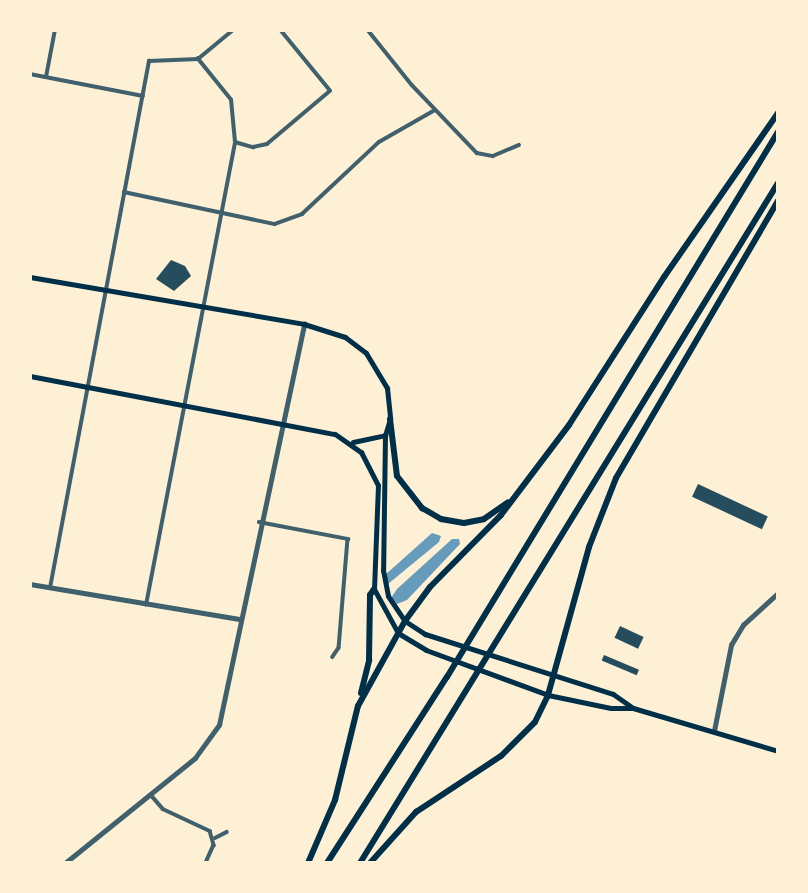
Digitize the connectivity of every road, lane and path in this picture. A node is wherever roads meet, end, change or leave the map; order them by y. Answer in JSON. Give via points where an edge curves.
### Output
{"nodes":[{"id":1,"x":55,"y":30,"type":"edge"},
{"id":2,"x":233,"y":30,"type":"edge"},
{"id":3,"x":280,"y":30,"type":"edge"},
{"id":4,"x":368,"y":30,"type":"edge"},
{"id":5,"x":198,"y":59,"type":"junction"},
{"id":6,"x":30,"y":74,"type":"edge"},
{"id":7,"x":46,"y":77,"type":"junction"},
{"id":8,"x":143,"y":96,"type":"junction"},
{"id":9,"x":435,"y":110,"type":"junction"},
{"id":10,"x":778,"y":113,"type":"edge"},
{"id":11,"x":778,"y":132,"type":"edge"},
{"id":12,"x":236,"y":142,"type":"junction"},
{"id":13,"x":519,"y":145,"type":"dead end"},
{"id":14,"x":778,"y":183,"type":"edge"},
{"id":15,"x":124,"y":192,"type":"junction"},
{"id":16,"x":778,"y":201,"type":"edge"},
{"id":17,"x":220,"y":211,"type":"junction"},
{"id":18,"x":30,"y":276,"type":"edge"},
{"id":19,"x":105,"y":290,"type":"junction"},
{"id":20,"x":203,"y":307,"type":"junction"},
{"id":21,"x":304,"y":324,"type":"junction"},
{"id":22,"x":30,"y":376,"type":"edge"},
{"id":23,"x":86,"y":387,"type":"junction"},
{"id":24,"x":186,"y":406,"type":"junction"},
{"id":25,"x":390,"y":419,"type":"junction"},
{"id":26,"x":285,"y":423,"type":"junction"},
{"id":27,"x":385,"y":435,"type":"junction"},
{"id":28,"x":350,"y":442,"type":"junction"},
{"id":29,"x":515,"y":497,"type":"junction"},
{"id":30,"x":259,"y":522,"type":"junction"},
{"id":31,"x":30,"y":584,"type":"edge"},
{"id":32,"x":50,"y":588,"type":"junction"},
{"id":33,"x":374,"y":589,"type":"junction"},
{"id":34,"x":778,"y":593,"type":"edge"},
{"id":35,"x":146,"y":605,"type":"junction"},
{"id":36,"x":239,"y":619,"type":"junction"},
{"id":37,"x":405,"y":621,"type":"junction"},
{"id":38,"x":398,"y":634,"type":"junction"},
{"id":39,"x":333,"y":657,"type":"dead end"},
{"id":40,"x":552,"y":677,"type":"junction"},
{"id":41,"x":548,"y":695,"type":"junction"},
{"id":42,"x":358,"y":706,"type":"junction"},
{"id":43,"x":633,"y":708,"type":"junction"},
{"id":44,"x":714,"y":732,"type":"junction"},
{"id":45,"x":778,"y":751,"type":"edge"},
{"id":46,"x":151,"y":795,"type":"junction"},
{"id":47,"x":227,"y":832,"type":"dead end"},
{"id":48,"x":215,"y":838,"type":"junction"},
{"id":49,"x":65,"y":863,"type":"edge"},
{"id":50,"x":206,"y":863,"type":"edge"},
{"id":51,"x":308,"y":863,"type":"edge"},
{"id":52,"x":327,"y":863,"type":"edge"},
{"id":53,"x":360,"y":863,"type":"edge"},
{"id":54,"x":370,"y":863,"type":"edge"}],
"edges":[{"from":1,"to":7,"type":"street"},
{"from":2,"to":5,"type":"street"},
{"from":3,"to":12,"type":"street","via":[[330,91],[267,144],[253,147]]},
{"from":4,"to":9,"type":"street"},
{"from":5,"to":8,"type":"street","via":[[149,61]]},
{"from":5,"to":12,"type":"street","via":[[231,100]]},
{"from":6,"to":7,"type":"street"},
{"from":7,"to":8,"type":"street"},
{"from":8,"to":15,"type":"street"},
{"from":9,"to":13,"type":"street","via":[[477,153],[493,156]]},
{"from":9,"to":17,"type":"street","via":[[379,142],[302,214],[275,224]]},
{"from":10,"to":29,"type":"highway","via":[[664,276],[569,425]]},
{"from":11,"to":52,"type":"highway","via":[[473,635]]},
{"from":12,"to":17,"type":"street"},
{"from":14,"to":53,"type":"highway"},
{"from":15,"to":17,"type":"street"},
{"from":15,"to":19,"type":"street"},
{"from":16,"to":40,"type":"highway","via":[[616,478],[589,547]]},
{"from":17,"to":20,"type":"street"},
{"from":18,"to":19,"type":"main road"},
{"from":19,"to":20,"type":"main road"},
{"from":19,"to":23,"type":"street"},
{"from":20,"to":21,"type":"main road"},
{"from":20,"to":24,"type":"street"},
{"from":21,"to":25,"type":"main road","via":[[345,337],[366,353],[387,388]]},
{"from":21,"to":26,"type":"street"},
{"from":22,"to":23,"type":"main road"},
{"from":23,"to":24,"type":"main road"},
{"from":23,"to":32,"type":"street"},
{"from":24,"to":26,"type":"main road"},
{"from":24,"to":35,"type":"street"},
{"from":25,"to":27,"type":"main road"},
{"from":25,"to":29,"type":"highway","via":[[397,476],[407,495],[431,514],[452,522],[484,519]]},
{"from":26,"to":28,"type":"main road"},
{"from":26,"to":30,"type":"street"},
{"from":27,"to":28,"type":"main road","via":[[359,444]]},
{"from":27,"to":37,"type":"main road","via":[[383,570],[388,596]]},
{"from":28,"to":33,"type":"main road","via":[[367,460],[378,485]]},
{"from":29,"to":37,"type":"highway","via":[[430,587]]},
{"from":30,"to":36,"type":"street"},
{"from":30,"to":39,"type":"street","via":[[348,539],[339,648]]},
{"from":31,"to":32,"type":"street"},
{"from":32,"to":35,"type":"street"},
{"from":33,"to":38,"type":"main road"},
{"from":33,"to":42,"type":"highway","via":[[370,595],[369,660]]},
{"from":34,"to":44,"type":"street","via":[[743,625],[730,645]]},
{"from":35,"to":36,"type":"street"},
{"from":36,"to":46,"type":"street","via":[[219,725],[211,740]]},
{"from":37,"to":38,"type":"highway"},
{"from":37,"to":40,"type":"main road","via":[[425,634]]},
{"from":38,"to":41,"type":"main road","via":[[426,650]]},
{"from":38,"to":42,"type":"highway"},
{"from":40,"to":41,"type":"highway"},
{"from":40,"to":43,"type":"main road","via":[[613,694]]},
{"from":41,"to":43,"type":"main road"},
{"from":41,"to":54,"type":"highway","via":[[535,722],[511,748],[416,813]]},
{"from":42,"to":51,"type":"highway","via":[[335,800]]},
{"from":43,"to":44,"type":"main road"},
{"from":44,"to":45,"type":"main road"},
{"from":46,"to":48,"type":"street","via":[[163,809],[198,822]]},
{"from":46,"to":49,"type":"street"},
{"from":47,"to":48,"type":"street"},
{"from":48,"to":50,"type":"street"}]}
